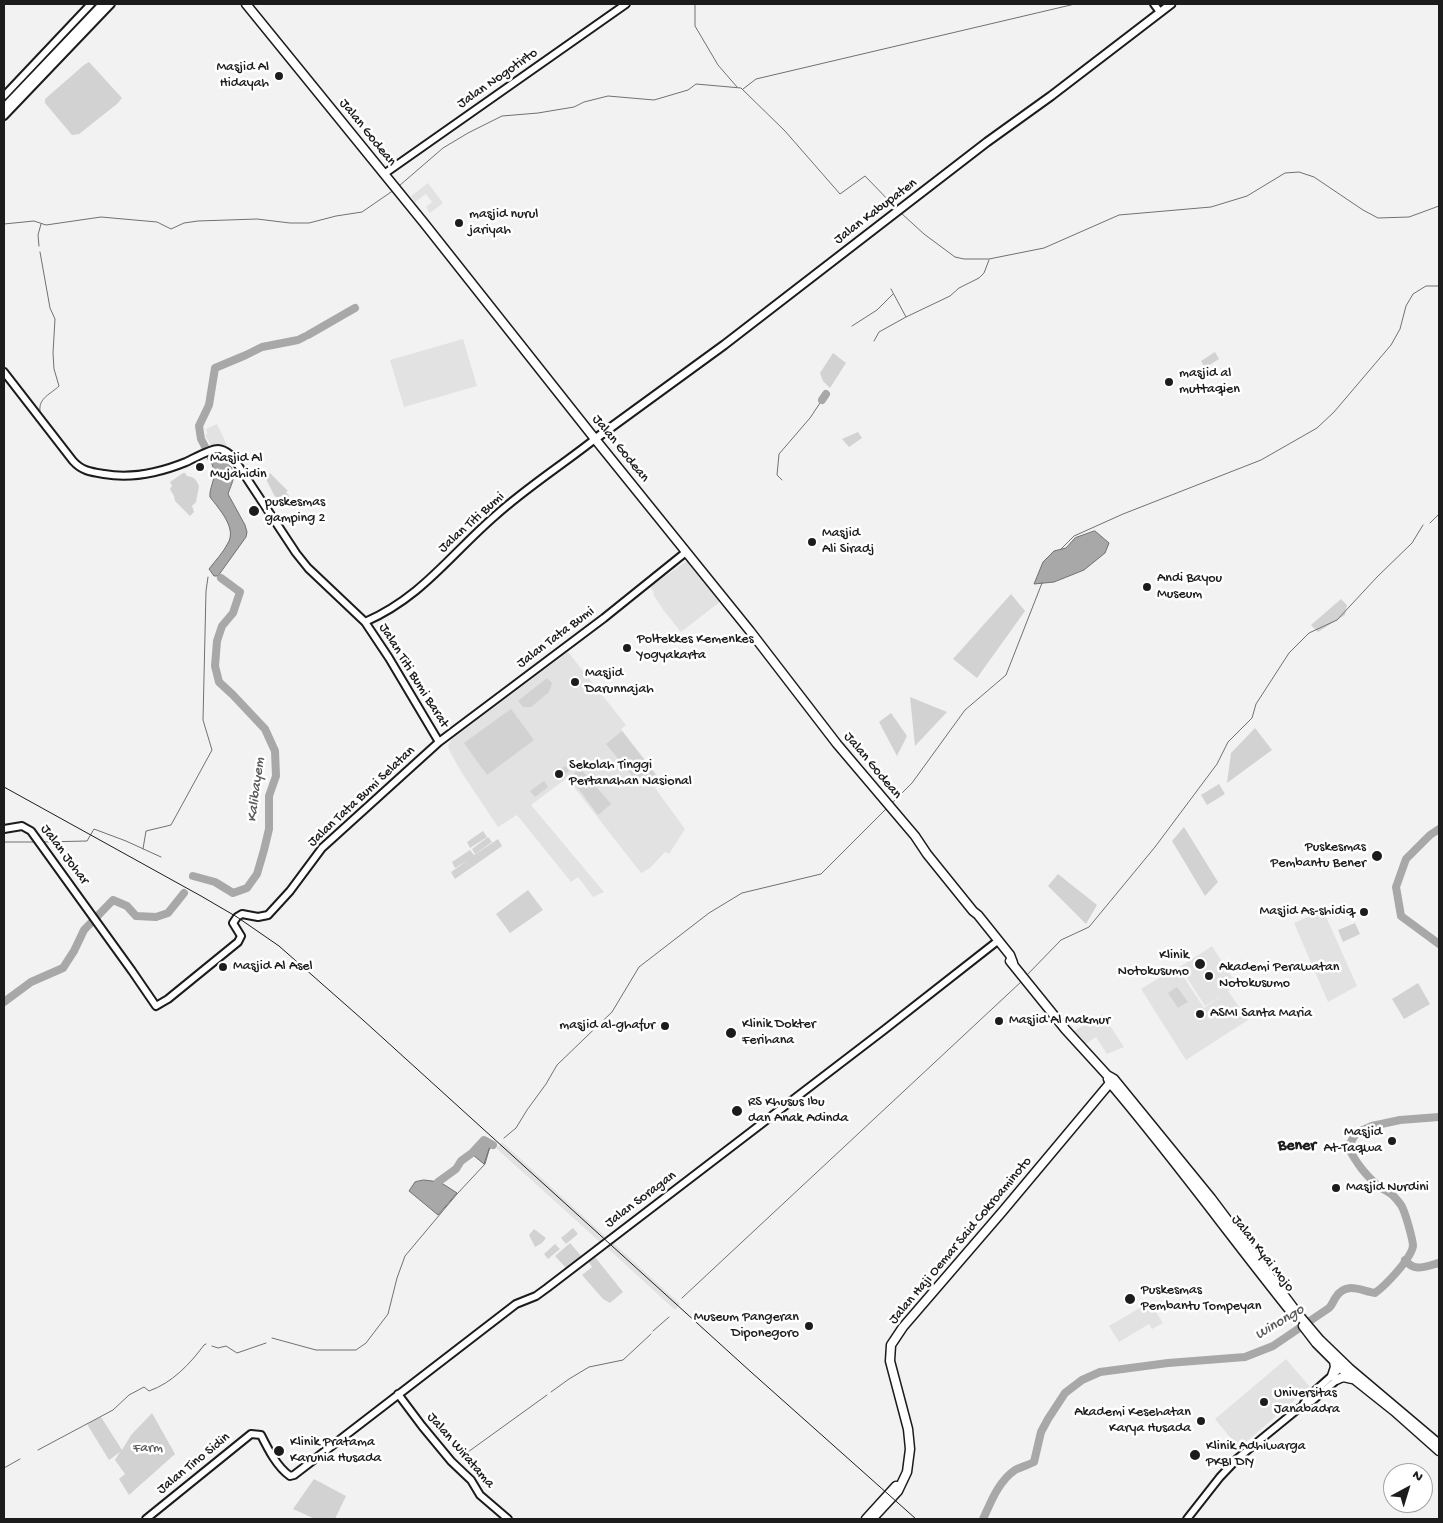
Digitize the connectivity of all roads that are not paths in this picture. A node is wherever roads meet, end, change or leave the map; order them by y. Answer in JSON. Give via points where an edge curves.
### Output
{"nodes":[{"id":1,"x":91,"y":4,"type":"edge"},
{"id":2,"x":97,"y":4,"type":"edge"},
{"id":3,"x":104,"y":4,"type":"edge"},
{"id":4,"x":111,"y":4,"type":"edge"},
{"id":5,"x":246,"y":4,"type":"edge"},
{"id":6,"x":626,"y":4,"type":"edge"},
{"id":7,"x":1154,"y":4,"type":"edge"},
{"id":8,"x":1171,"y":4,"type":"edge"},
{"id":9,"x":1160,"y":12,"type":"junction"},
{"id":10,"x":27,"y":75,"type":"junction"},
{"id":11,"x":4,"y":96,"type":"edge"},
{"id":12,"x":4,"y":103,"type":"edge"},
{"id":13,"x":4,"y":109,"type":"edge"},
{"id":14,"x":4,"y":116,"type":"edge"},
{"id":15,"x":384,"y":174,"type":"junction"},
{"id":16,"x":4,"y":372,"type":"edge"},
{"id":17,"x":596,"y":439,"type":"junction"},
{"id":18,"x":686,"y":552,"type":"junction"},
{"id":19,"x":365,"y":622,"type":"junction"},
{"id":20,"x":439,"y":742,"type":"junction"},
{"id":21,"x":4,"y":830,"type":"edge"},
{"id":22,"x":973,"y":911,"type":"junction"},
{"id":23,"x":235,"y":919,"type":"joint"},
{"id":24,"x":995,"y":943,"type":"junction"},
{"id":25,"x":1013,"y":963,"type":"junction"},
{"id":26,"x":1098,"y":1066,"type":"junction"},
{"id":27,"x":1110,"y":1079,"type":"junction"},
{"id":28,"x":1121,"y":1096,"type":"junction"},
{"id":29,"x":1098,"y":1097,"type":"junction"},
{"id":30,"x":1296,"y":1315,"type":"junction"},
{"id":31,"x":1319,"y":1342,"type":"junction"},
{"id":32,"x":1333,"y":1361,"type":"junction"},
{"id":33,"x":1345,"y":1368,"type":"junction"},
{"id":34,"x":1334,"y":1378,"type":"junction"},
{"id":35,"x":1354,"y":1380,"type":"junction"},
{"id":36,"x":398,"y":1394,"type":"junction"},
{"id":37,"x":261,"y":1435,"type":"joint"},
{"id":38,"x":1434,"y":1442,"type":"edge"},
{"id":39,"x":1439,"y":1451,"type":"edge"},
{"id":40,"x":908,"y":1465,"type":"junction"},
{"id":41,"x":146,"y":1519,"type":"edge"},
{"id":42,"x":508,"y":1519,"type":"edge"},
{"id":43,"x":866,"y":1519,"type":"edge"},
{"id":44,"x":872,"y":1519,"type":"edge"},
{"id":45,"x":1187,"y":1519,"type":"edge"}],
"edges":[{"from":1,"to":10,"type":"street"},
{"from":2,"to":10,"type":"highway"},
{"from":3,"to":13,"type":"highway"},
{"from":4,"to":14,"type":"street"},
{"from":5,"to":15,"type":"main road","name":"Jalan Godean"},
{"from":6,"to":15,"type":"street","name":"Jalan Nogotirto"},
{"from":7,"to":9,"type":"street"},
{"from":8,"to":9,"type":"main road","name":"Jalan Kabupaten"},
{"from":9,"to":17,"type":"main road","name":"Jalan Kabupaten"},
{"from":10,"to":11,"type":"street"},
{"from":10,"to":12,"type":"highway"},
{"from":15,"to":17,"type":"main road","name":"Jalan Godean"},
{"from":16,"to":19,"type":"street","name":"Jalan Titi Bumi Barat","via":[[82,469],[115,476],[134,476],[176,466],[210,451],[223,450],[232,456],[308,568]]},
{"from":17,"to":18,"type":"main road","name":"Jalan Godean"},
{"from":17,"to":19,"type":"street","name":"Jalan Titi Bumi","via":[[495,516],[414,593]]},
{"from":18,"to":20,"type":"street","name":"Jalan Tata Bumi"},
{"from":18,"to":22,"type":"main road","name":"Jalan Godean"},
{"from":19,"to":20,"type":"street","name":"Jalan Titi Bumi Barat"},
{"from":20,"to":23,"type":"street","name":"Jalan Tata Bumi Selatan","via":[[322,848],[268,915],[242,914]]},
{"from":21,"to":23,"type":"street","name":"Jalan Johar","via":[[22,826],[30,830],[156,1006],[238,942],[241,936],[234,927]]},
{"from":22,"to":24,"type":"main road","name":"Jalan Godean"},
{"from":22,"to":25,"type":"main road","name":"Jalan Godean"},
{"from":24,"to":25,"type":"main road","name":"Jalan Godean"},
{"from":24,"to":36,"type":"street","name":"Jalan Soragan","via":[[536,1296],[516,1304]]},
{"from":25,"to":26,"type":"main road","name":"Jalan Kyai Mojo"},
{"from":26,"to":27,"type":"main road","name":"Jalan Kyai Mojo"},
{"from":26,"to":29,"type":"main road","via":[[1104,1078]]},
{"from":27,"to":28,"type":"main road","name":"Jalan Kyai Mojo"},
{"from":27,"to":29,"type":"main road","name":"Jalan Haji Oemar Said Cokroaminoto"},
{"from":27,"to":30,"type":"main road","name":"Jalan Kyai Mojo","via":[[1211,1198]]},
{"from":28,"to":29,"type":"main road","via":[[1112,1092]]},
{"from":28,"to":30,"type":"main road","name":"Jalan Kyai Mojo"},
{"from":29,"to":40,"type":"main road","name":"Jalan Haji Oemar Said Cokroaminoto","via":[[891,1345],[891,1368],[908,1429]]},
{"from":30,"to":31,"type":"main road","name":"Jalan Kyai Mojo"},
{"from":31,"to":32,"type":"main road","name":"Jalan Kyai Mojo"},
{"from":31,"to":33,"type":"main road","name":"Jalan Kyai Mojo"},
{"from":32,"to":33,"type":"main road","name":"Jalan Kyai Mojo"},
{"from":32,"to":34,"type":"main road"},
{"from":33,"to":34,"type":"street"},
{"from":33,"to":35,"type":"main road","name":"Jalan Kyai Mojo"},
{"from":33,"to":38,"type":"main road","name":"Jalan Kyai Mojo","via":[[1365,1380]]},
{"from":34,"to":35,"type":"main road"},
{"from":34,"to":45,"type":"street","via":[[1312,1401],[1238,1458]]},
{"from":35,"to":38,"type":"main road","name":"Jalan Kyai Mojo"},
{"from":36,"to":37,"type":"street","name":"Jalan Soragan","via":[[292,1476],[285,1472]]},
{"from":36,"to":42,"type":"street","name":"Jalan Wiratama","via":[[480,1495]]},
{"from":37,"to":41,"type":"street","name":"Jalan Tino Sidin","via":[[251,1434]]},
{"from":38,"to":39,"type":"main road","name":"Jalan Kyai Mojo"},
{"from":40,"to":43,"type":"main road","name":"Jalan Haji Oemar Said Cokroaminoto","via":[[898,1483]]},
{"from":40,"to":44,"type":"main road","name":"Jalan Haji Oemar Said Cokroaminoto","via":[[900,1487]]}]}
